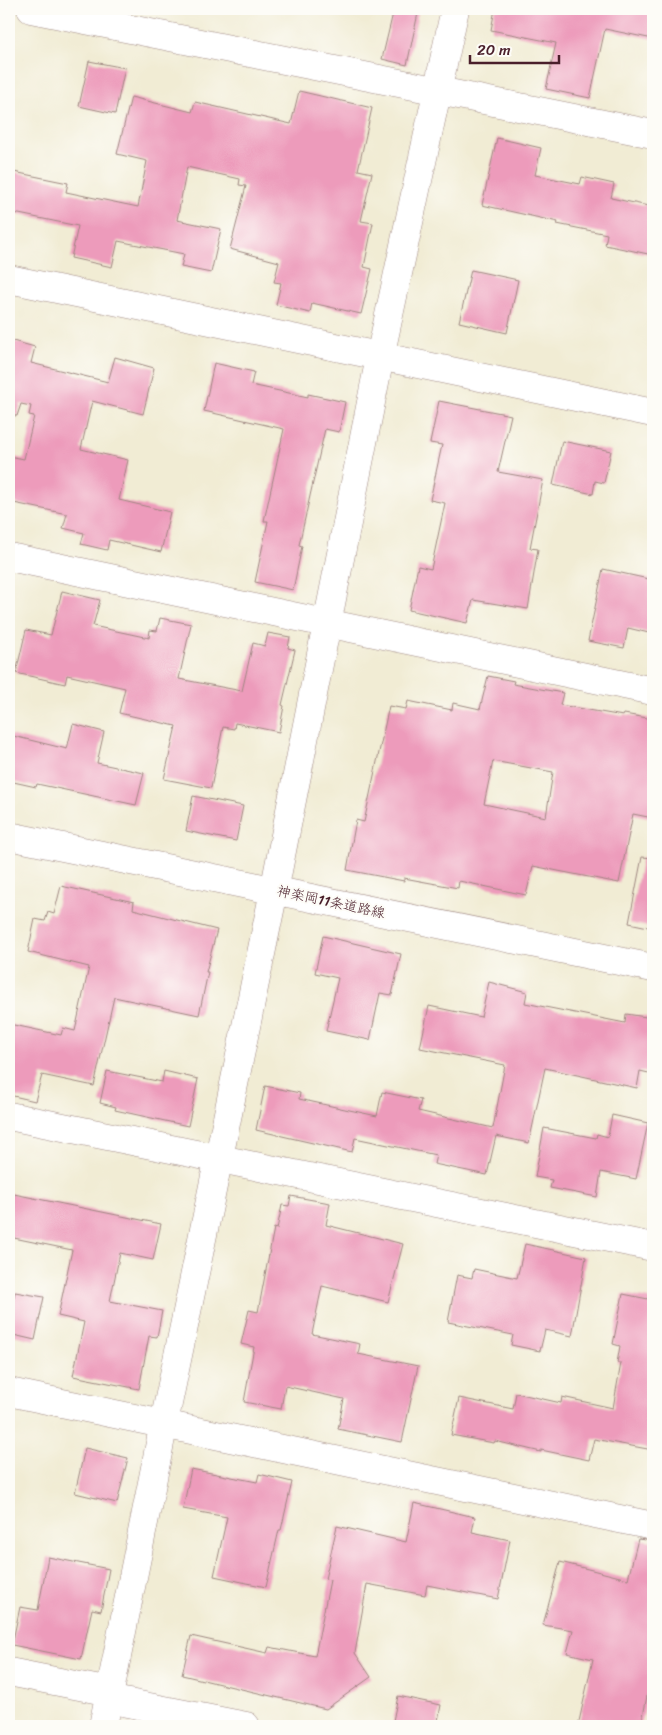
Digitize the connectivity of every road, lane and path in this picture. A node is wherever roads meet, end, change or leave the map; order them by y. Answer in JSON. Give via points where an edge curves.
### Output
{"nodes":[{"id":1,"x":31,"y":9,"type":"edge"},
{"id":2,"x":454,"y":9,"type":"edge"},
{"id":3,"x":437,"y":90,"type":"junction"},
{"id":4,"x":653,"y":134,"type":"edge"},
{"id":5,"x":9,"y":279,"type":"edge"},
{"id":6,"x":380,"y":357,"type":"junction"},
{"id":7,"x":653,"y":413,"type":"edge"},
{"id":8,"x":9,"y":557,"type":"edge"},
{"id":9,"x":328,"y":624,"type":"junction"},
{"id":10,"x":653,"y":690,"type":"edge"},
{"id":11,"x":9,"y":836,"type":"edge"},
{"id":12,"x":274,"y":891,"type":"junction"},
{"id":13,"x":653,"y":968,"type":"edge"},
{"id":14,"x":9,"y":1116,"type":"edge"},
{"id":15,"x":218,"y":1158,"type":"junction"},
{"id":16,"x":653,"y":1247,"type":"edge"},
{"id":17,"x":9,"y":1392,"type":"edge"},
{"id":18,"x":164,"y":1424,"type":"junction"},
{"id":19,"x":653,"y":1526,"type":"edge"},
{"id":20,"x":9,"y":1672,"type":"edge"},
{"id":21,"x":109,"y":1696,"type":"junction"},
{"id":22,"x":103,"y":1726,"type":"edge"},
{"id":23,"x":246,"y":1726,"type":"edge"}],
"edges":[{"from":1,"to":3,"type":"street"},
{"from":2,"to":3,"type":"street"},
{"from":3,"to":4,"type":"street"},
{"from":3,"to":6,"type":"street"},
{"from":5,"to":6,"type":"street"},
{"from":6,"to":7,"type":"street"},
{"from":6,"to":9,"type":"street"},
{"from":8,"to":9,"type":"street"},
{"from":9,"to":10,"type":"street"},
{"from":9,"to":12,"type":"street"},
{"from":11,"to":12,"type":"street","name":"神楽岡11条道路線"},
{"from":12,"to":13,"type":"street","name":"神楽岡11条道路線"},
{"from":12,"to":15,"type":"street"},
{"from":14,"to":15,"type":"street"},
{"from":15,"to":16,"type":"street"},
{"from":15,"to":18,"type":"street"},
{"from":17,"to":18,"type":"street"},
{"from":18,"to":19,"type":"street"},
{"from":18,"to":21,"type":"street"},
{"from":20,"to":21,"type":"street"},
{"from":21,"to":22,"type":"street"},
{"from":21,"to":23,"type":"street"}]}
